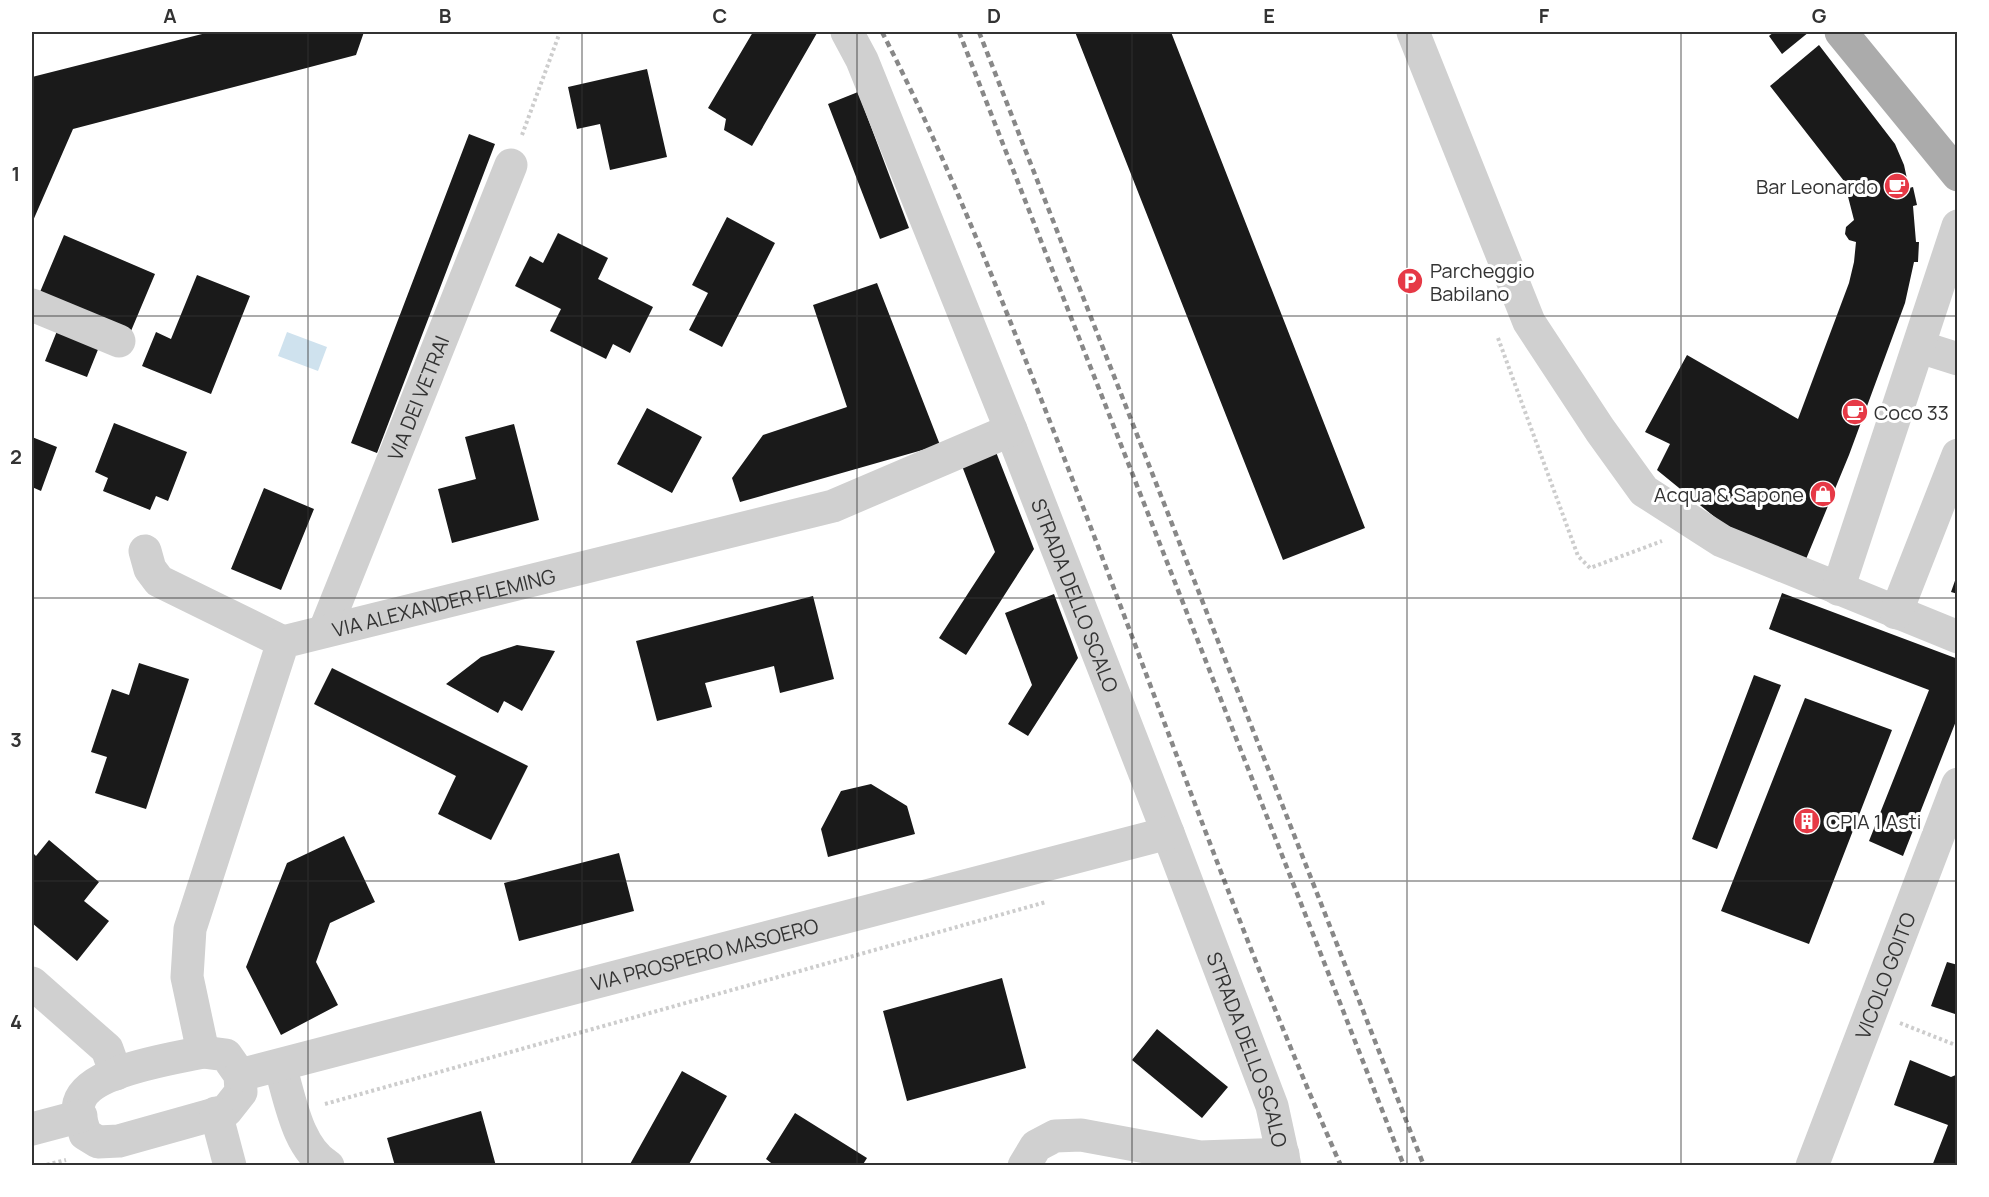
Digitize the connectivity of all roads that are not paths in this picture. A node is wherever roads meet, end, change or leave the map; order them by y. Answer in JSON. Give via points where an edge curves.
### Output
{"nodes":[{"id":1,"x":847,"y":32,"type":"edge"},
{"id":2,"x":1413,"y":32,"type":"edge"},
{"id":3,"x":1841,"y":32,"type":"edge"},
{"id":4,"x":1952,"y":158,"type":"edge"},
{"id":5,"x":511,"y":165,"type":"road end"},
{"id":6,"x":1958,"y":226,"type":"edge"},
{"id":7,"x":32,"y":305,"type":"edge"},
{"id":8,"x":119,"y":341,"type":"dead end"},
{"id":9,"x":1920,"y":347,"type":"junction"},
{"id":10,"x":1958,"y":359,"type":"edge"},
{"id":11,"x":1011,"y":430,"type":"junction"},
{"id":12,"x":1958,"y":455,"type":"edge"},
{"id":13,"x":145,"y":550,"type":"dead end"},
{"id":14,"x":1838,"y":589,"type":"junction"},
{"id":15,"x":1896,"y":613,"type":"junction"},
{"id":16,"x":325,"y":630,"type":"junction"},
{"id":17,"x":1958,"y":637,"type":"edge"},
{"id":18,"x":283,"y":642,"type":"junction"},
{"id":19,"x":1958,"y":784,"type":"edge"},
{"id":20,"x":1168,"y":833,"type":"junction"},
{"id":21,"x":32,"y":983,"type":"edge"},
{"id":22,"x":203,"y":1052,"type":"junction"},
{"id":23,"x":280,"y":1066,"type":"junction"},
{"id":24,"x":116,"y":1074,"type":"junction"},
{"id":25,"x":240,"y":1075,"type":"junction"},
{"id":26,"x":216,"y":1113,"type":"junction"},
{"id":27,"x":81,"y":1116,"type":"junction"},
{"id":28,"x":32,"y":1129,"type":"edge"},
{"id":29,"x":119,"y":1153,"type":"edge"},
{"id":30,"x":1284,"y":1160,"type":"edge"},
{"id":31,"x":230,"y":1166,"type":"edge"},
{"id":32,"x":328,"y":1166,"type":"edge"},
{"id":33,"x":1024,"y":1166,"type":"edge"},
{"id":34,"x":1812,"y":1166,"type":"edge"}],
"edges":[{"from":1,"to":11,"type":"street","name":"STRADA DELLO SCALO","via":[[862,60]]},
{"from":2,"to":14,"type":"street","via":[[1529,322],[1644,491],[1722,541]]},
{"from":3,"to":4,"type":"main road"},
{"from":5,"to":16,"type":"street","name":"VIA DEI VETRAI"},
{"from":6,"to":9,"type":"street"},
{"from":7,"to":8,"type":"street"},
{"from":9,"to":10,"type":"street"},
{"from":9,"to":14,"type":"street"},
{"from":11,"to":16,"type":"street","name":"VIA ALEXANDER FLEMING","via":[[833,506]]},
{"from":11,"to":20,"type":"street","name":"STRADA DELLO SCALO"},
{"from":12,"to":15,"type":"street"},
{"from":13,"to":18,"type":"street","via":[[150,569],[159,581]]},
{"from":14,"to":15,"type":"street"},
{"from":15,"to":17,"type":"street"},
{"from":16,"to":18,"type":"street","name":"VIA ALEXANDER FLEMING"},
{"from":18,"to":22,"type":"street","via":[[190,929],[187,977]]},
{"from":19,"to":34,"type":"street","name":"VICOLO GOITO"},
{"from":20,"to":23,"type":"street","name":"VIA PROSPERO MASOERO"},
{"from":20,"to":30,"type":"street","name":"STRADA DELLO SCALO","via":[[1272,1106]]},
{"from":21,"to":24,"type":"street","via":[[107,1049]]},
{"from":22,"to":24,"type":"street"},
{"from":22,"to":25,"type":"street","via":[[226,1055]]},
{"from":23,"to":25,"type":"street","name":"VIA PROSPERO MASOERO"},
{"from":23,"to":32,"type":"street","via":[[312,1154]]},
{"from":24,"to":27,"type":"street","via":[[93,1083],[83,1094],[78,1105]]},
{"from":25,"to":26,"type":"street","via":[[241,1092],[225,1111]]},
{"from":26,"to":29,"type":"street"},
{"from":26,"to":31,"type":"street"},
{"from":27,"to":28,"type":"street"},
{"from":27,"to":29,"type":"street","via":[[85,1134]]},
{"from":30,"to":33,"type":"street","via":[[1200,1157],[1081,1135],[1055,1136],[1036,1146]]}]}
